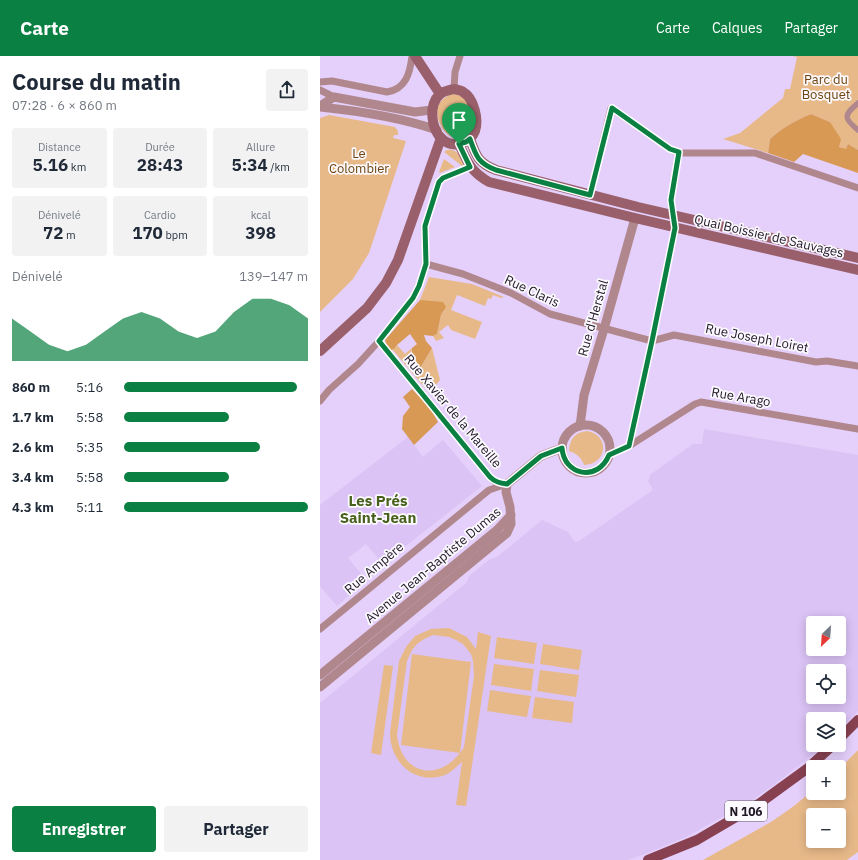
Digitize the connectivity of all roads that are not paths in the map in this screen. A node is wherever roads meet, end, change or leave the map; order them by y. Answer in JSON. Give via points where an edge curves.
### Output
{"nodes":[{"id":1,"x":412,"y":56,"type":"edge"},
{"id":2,"x":415,"y":56,"type":"edge"},
{"id":3,"x":460,"y":56,"type":"edge"},
{"id":4,"x":320,"y":82,"type":"edge"},
{"id":5,"x":454,"y":89,"type":"junction"},
{"id":6,"x":320,"y":90,"type":"edge"},
{"id":7,"x":440,"y":94,"type":"junction"},
{"id":8,"x":334,"y":97,"type":"junction"},
{"id":9,"x":858,"y":103,"type":"edge"},
{"id":10,"x":320,"y":107,"type":"edge"},
{"id":11,"x":432,"y":110,"type":"junction"},
{"id":12,"x":858,"y":130,"type":"edge"},
{"id":13,"x":439,"y":134,"type":"junction"},
{"id":14,"x":470,"y":139,"type":"junction"},
{"id":15,"x":459,"y":144,"type":"junction"},
{"id":16,"x":679,"y":152,"type":"junction"},
{"id":17,"x":470,"y":167,"type":"junction"},
{"id":18,"x":858,"y":188,"type":"edge"},
{"id":19,"x":590,"y":195,"type":"junction"},
{"id":20,"x":638,"y":207,"type":"junction"},
{"id":21,"x":672,"y":215,"type":"junction"},
{"id":22,"x":635,"y":218,"type":"junction"},
{"id":23,"x":675,"y":228,"type":"junction"},
{"id":24,"x":858,"y":258,"type":"edge"},
{"id":25,"x":426,"y":264,"type":"junction"},
{"id":26,"x":858,"y":270,"type":"edge"},
{"id":27,"x":604,"y":329,"type":"junction"},
{"id":28,"x":379,"y":341,"type":"junction"},
{"id":29,"x":652,"y":341,"type":"junction"},
{"id":30,"x":320,"y":351,"type":"edge"},
{"id":31,"x":858,"y":366,"type":"edge"},
{"id":32,"x":320,"y":401,"type":"edge"},
{"id":33,"x":580,"y":426,"type":"junction"},
{"id":34,"x":858,"y":429,"type":"edge"},
{"id":35,"x":629,"y":446,"type":"junction"},
{"id":36,"x":562,"y":448,"type":"junction"},
{"id":37,"x":609,"y":455,"type":"junction"},
{"id":38,"x":507,"y":484,"type":"junction"},
{"id":39,"x":511,"y":515,"type":"junction"},
{"id":40,"x":320,"y":629,"type":"edge"},
{"id":41,"x":320,"y":675,"type":"edge"},
{"id":42,"x":320,"y":687,"type":"edge"},
{"id":43,"x":858,"y":720,"type":"edge"},
{"id":44,"x":846,"y":732,"type":"edge"},
{"id":45,"x":825,"y":752,"type":"edge"},
{"id":46,"x":648,"y":860,"type":"edge"}],
"edges":[{"from":1,"to":4,"type":"street","via":[[410,71],[404,84],[392,91],[332,81]]},
{"from":2,"to":7,"type":"main road"},
{"from":3,"to":5,"type":"street","via":[[455,72]]},
{"from":5,"to":7,"type":"main road"},
{"from":5,"to":14,"type":"main road","via":[[463,91],[474,107],[477,124]]},
{"from":6,"to":8,"type":"street"},
{"from":7,"to":11,"type":"main road"},
{"from":8,"to":10,"type":"street"},
{"from":8,"to":11,"type":"street","via":[[415,112]]},
{"from":9,"to":12,"type":"street","via":[[851,108],[847,118]]},
{"from":10,"to":13,"type":"street","via":[[420,124]]},
{"from":11,"to":13,"type":"main road","via":[[433,123]]},
{"from":13,"to":15,"type":"main road","via":[[446,141]]},
{"from":13,"to":30,"type":"main road","via":[[398,260],[386,283],[367,308]]},
{"from":14,"to":15,"type":"main road"},
{"from":14,"to":19,"type":"main road","name":"Quai Boissier de Sauvages","via":[[480,162],[487,166]]},
{"from":15,"to":17,"type":"main road","name":"Quai Boissier de Sauvages"},
{"from":16,"to":18,"type":"street","via":[[754,154]]},
{"from":16,"to":19,"type":"street","via":[[670,149],[612,108]]},
{"from":16,"to":21,"type":"street","via":[[671,200]]},
{"from":17,"to":22,"type":"main road","name":"Quai Boissier de Sauvages","via":[[478,176],[490,182]]},
{"from":17,"to":25,"type":"street","via":[[439,182],[425,226]]},
{"from":19,"to":20,"type":"main road","name":"Quai Boissier de Sauvages"},
{"from":20,"to":21,"type":"main road","name":"Quai Boissier de Sauvages"},
{"from":20,"to":22,"type":"main road"},
{"from":21,"to":23,"type":"main road"},
{"from":21,"to":24,"type":"main road","name":"Quai Boissier de Sauvages"},
{"from":22,"to":23,"type":"main road","name":"Quai Boissier de Sauvages"},
{"from":22,"to":27,"type":"street","name":"Rue d'Herstal"},
{"from":23,"to":26,"type":"main road","name":"Quai Boissier de Sauvages"},
{"from":23,"to":29,"type":"street"},
{"from":25,"to":27,"type":"street","name":"Rue Claris","via":[[463,274],[511,293],[550,314]]},
{"from":25,"to":28,"type":"street","via":[[413,298]]},
{"from":27,"to":29,"type":"street","name":"Rue Claris"},
{"from":27,"to":33,"type":"street","name":"Rue d'Herstal","via":[[584,395]]},
{"from":28,"to":32,"type":"street"},
{"from":28,"to":38,"type":"street","name":"Rue Xavier de la Mareille","via":[[490,477],[494,481]]},
{"from":29,"to":31,"type":"street","name":"Rue Joseph Loiret","via":[[674,335],[816,362],[827,361]]},
{"from":29,"to":35,"type":"street"},
{"from":33,"to":36,"type":"street","via":[[569,432]]},
{"from":33,"to":37,"type":"street","via":[[589,426],[601,431],[607,439]]},
{"from":34,"to":35,"type":"street","name":"Rue Arago","via":[[701,402]]},
{"from":35,"to":37,"type":"street","name":"Rue Arago"},
{"from":36,"to":37,"type":"street","via":[[567,464],[582,472],[600,468]]},
{"from":36,"to":38,"type":"street","name":"Rue Ampère","via":[[541,456]]},
{"from":38,"to":39,"type":"street","via":[[506,492]]},
{"from":38,"to":40,"type":"street","name":"Rue Ampère","via":[[489,490]]},
{"from":39,"to":41,"type":"street","name":"Avenue Jean-Baptiste Dumas","via":[[497,530]]},
{"from":39,"to":42,"type":"street","name":"Avenue Jean-Baptiste Dumas","via":[[507,533]]},
{"from":43,"to":44,"type":"main road"},
{"from":45,"to":46,"type":"main road","number":"N 106","via":[[808,768],[760,802],[697,840]]}]}
